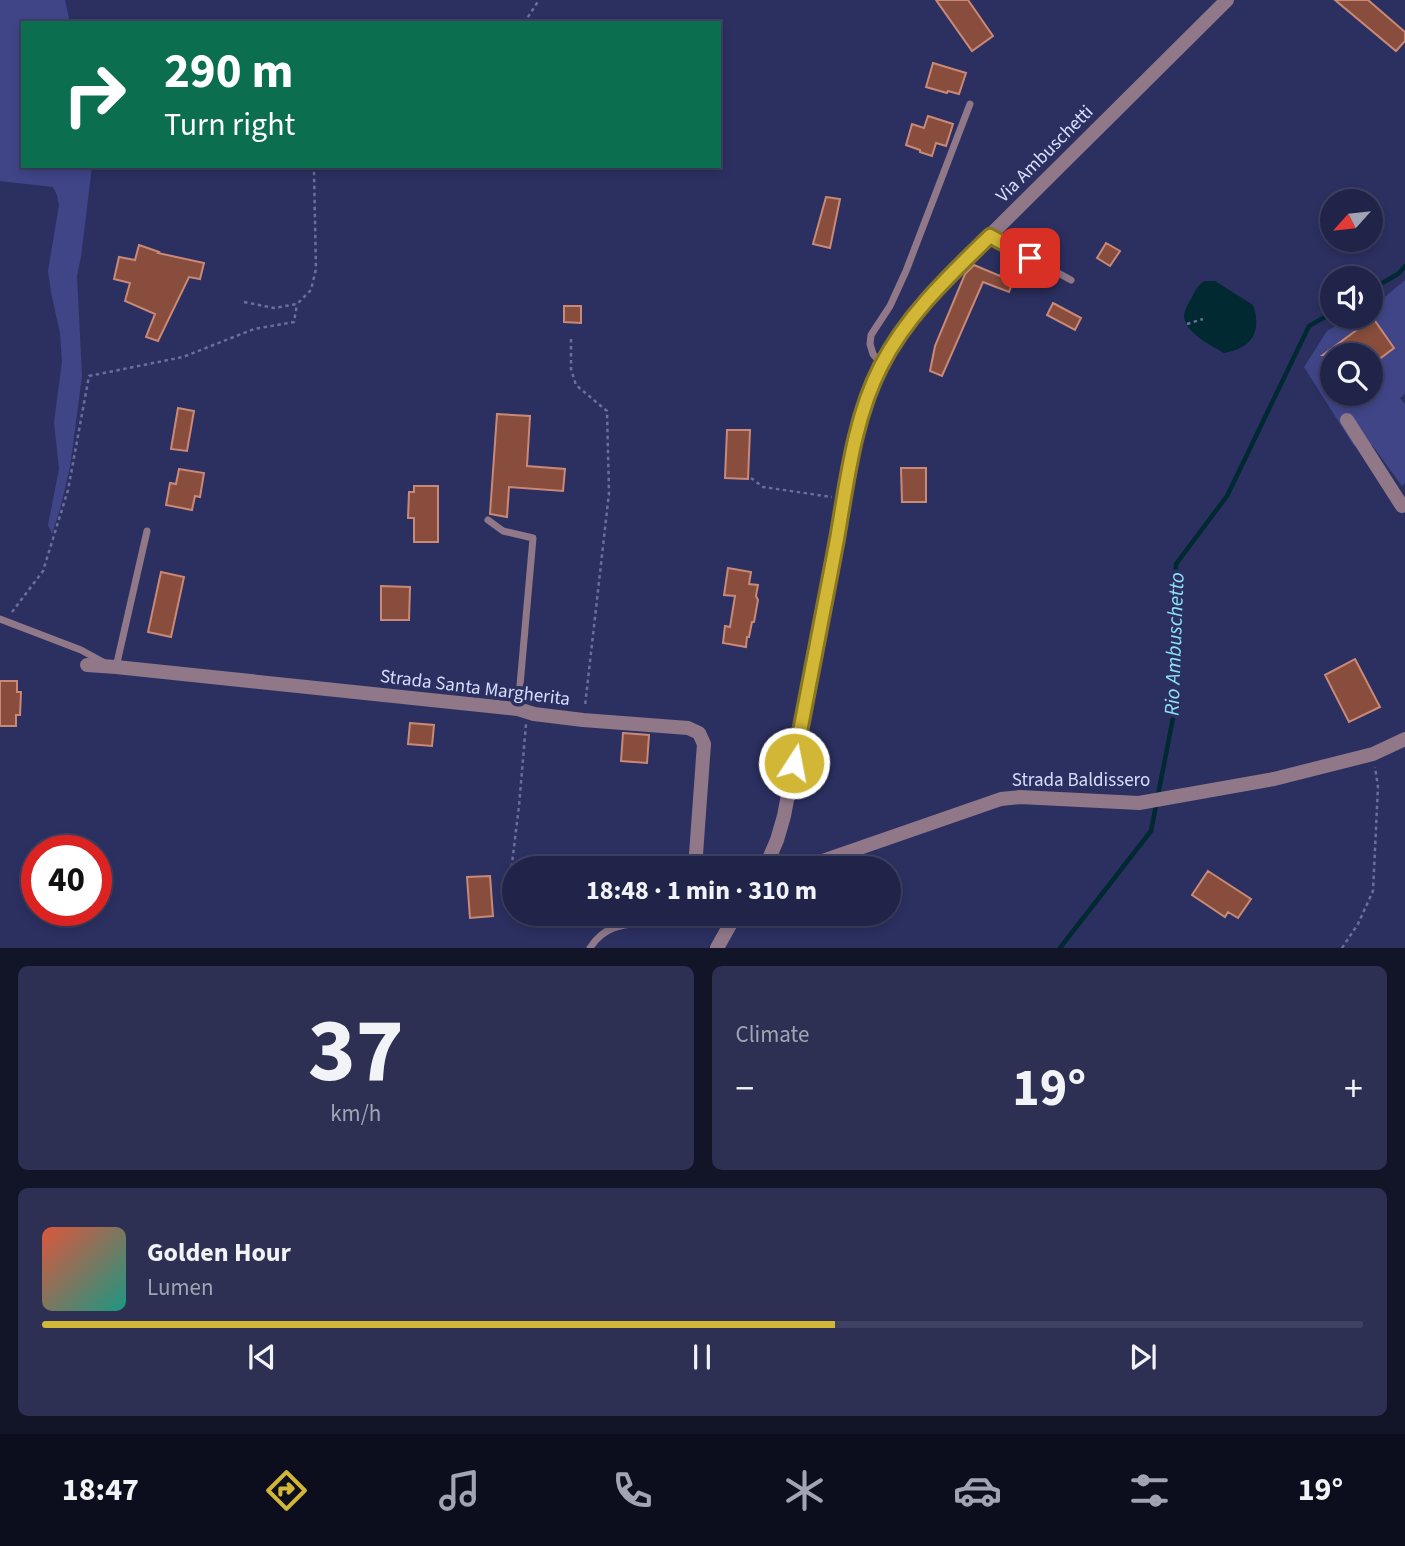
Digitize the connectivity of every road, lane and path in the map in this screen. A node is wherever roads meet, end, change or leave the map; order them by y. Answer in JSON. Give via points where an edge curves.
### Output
{"nodes":[{"id":1,"x":539,"y":0,"type":"edge"},
{"id":2,"x":1227,"y":0,"type":"edge"},
{"id":3,"x":525,"y":21,"type":"edge"},
{"id":4,"x":970,"y":104,"type":"dead end"},
{"id":5,"x":315,"y":168,"type":"edge"},
{"id":6,"x":990,"y":236,"type":"junction"},
{"id":7,"x":1071,"y":280,"type":"dead end"},
{"id":8,"x":244,"y":302,"type":"dead end"},
{"id":9,"x":297,"y":304,"type":"junction"},
{"id":10,"x":1203,"y":319,"type":"dead end"},
{"id":11,"x":1186,"y":324,"type":"dead end"},
{"id":12,"x":570,"y":339,"type":"dead end"},
{"id":13,"x":881,"y":365,"type":"junction"},
{"id":14,"x":1346,"y":420,"type":"dead end"},
{"id":15,"x":751,"y":478,"type":"dead end"},
{"id":16,"x":844,"y":499,"type":"junction"},
{"id":17,"x":1405,"y":505,"type":"edge"},
{"id":18,"x":488,"y":520,"type":"dead end"},
{"id":19,"x":147,"y":531,"type":"dead end"},
{"id":20,"x":2,"y":621,"type":"edge"},
{"id":21,"x":87,"y":665,"type":"dead end"},
{"id":22,"x":113,"y":666,"type":"junction"},
{"id":23,"x":518,"y":709,"type":"junction"},
{"id":24,"x":534,"y":715,"type":"junction"},
{"id":25,"x":583,"y":720,"type":"junction"},
{"id":26,"x":1405,"y":739,"type":"edge"},
{"id":27,"x":1373,"y":754,"type":"junction"},
{"id":28,"x":513,"y":856,"type":"edge"},
{"id":29,"x":696,"y":856,"type":"edge"},
{"id":30,"x":770,"y":856,"type":"edge"},
{"id":31,"x":837,"y":856,"type":"edge"},
{"id":32,"x":619,"y":926,"type":"edge"},
{"id":33,"x":729,"y":926,"type":"edge"},
{"id":34,"x":590,"y":947,"type":"edge"},
{"id":35,"x":717,"y":947,"type":"edge"},
{"id":36,"x":1342,"y":947,"type":"edge"}],
"edges":[{"from":1,"to":3,"type":"path"},
{"from":2,"to":6,"type":"street","name":"Via Ambuschetti"},
{"from":4,"to":13,"type":"lane","via":[[906,271],[872,335],[870,344]]},
{"from":5,"to":9,"type":"path","via":[[316,269],[311,290]]},
{"from":6,"to":7,"type":"lane"},
{"from":6,"to":13,"type":"street","name":"Via Ambuschetti","via":[[935,290]]},
{"from":8,"to":9,"type":"path","via":[[274,308]]},
{"from":9,"to":20,"type":"path","via":[[294,322],[254,329],[183,357],[89,376],[68,490],[43,570]]},
{"from":10,"to":11,"type":"path"},
{"from":12,"to":25,"type":"path","via":[[576,385],[607,411],[609,493]]},
{"from":13,"to":16,"type":"street","name":"Via Ambuschetti","via":[[865,404]]},
{"from":14,"to":17,"type":"street"},
{"from":15,"to":16,"type":"path","via":[[763,487]]},
{"from":16,"to":30,"type":"street","name":"Via Ambuschetti","via":[[784,816]]},
{"from":18,"to":23,"type":"lane","via":[[503,531],[533,538]]},
{"from":19,"to":22,"type":"lane"},
{"from":20,"to":22,"type":"lane"},
{"from":21,"to":22,"type":"street","name":"Strada Santa Margherita"},
{"from":22,"to":23,"type":"street","name":"Strada Santa Margherita"},
{"from":23,"to":24,"type":"street","name":"Strada Santa Margherita"},
{"from":24,"to":25,"type":"street","name":"Strada Santa Margherita"},
{"from":24,"to":28,"type":"path","via":[[525,725]]},
{"from":25,"to":29,"type":"street","name":"Strada Santa Margherita","via":[[688,728],[699,733],[704,744]]},
{"from":26,"to":27,"type":"street","name":"Strada Baldissero"},
{"from":27,"to":31,"type":"street","name":"Strada Baldissero","via":[[1274,779],[1139,803],[1001,799]]},
{"from":27,"to":36,"type":"path","via":[[1378,787],[1373,891]]},
{"from":32,"to":34,"type":"lane","via":[[606,930]]},
{"from":33,"to":35,"type":"street"}]}
